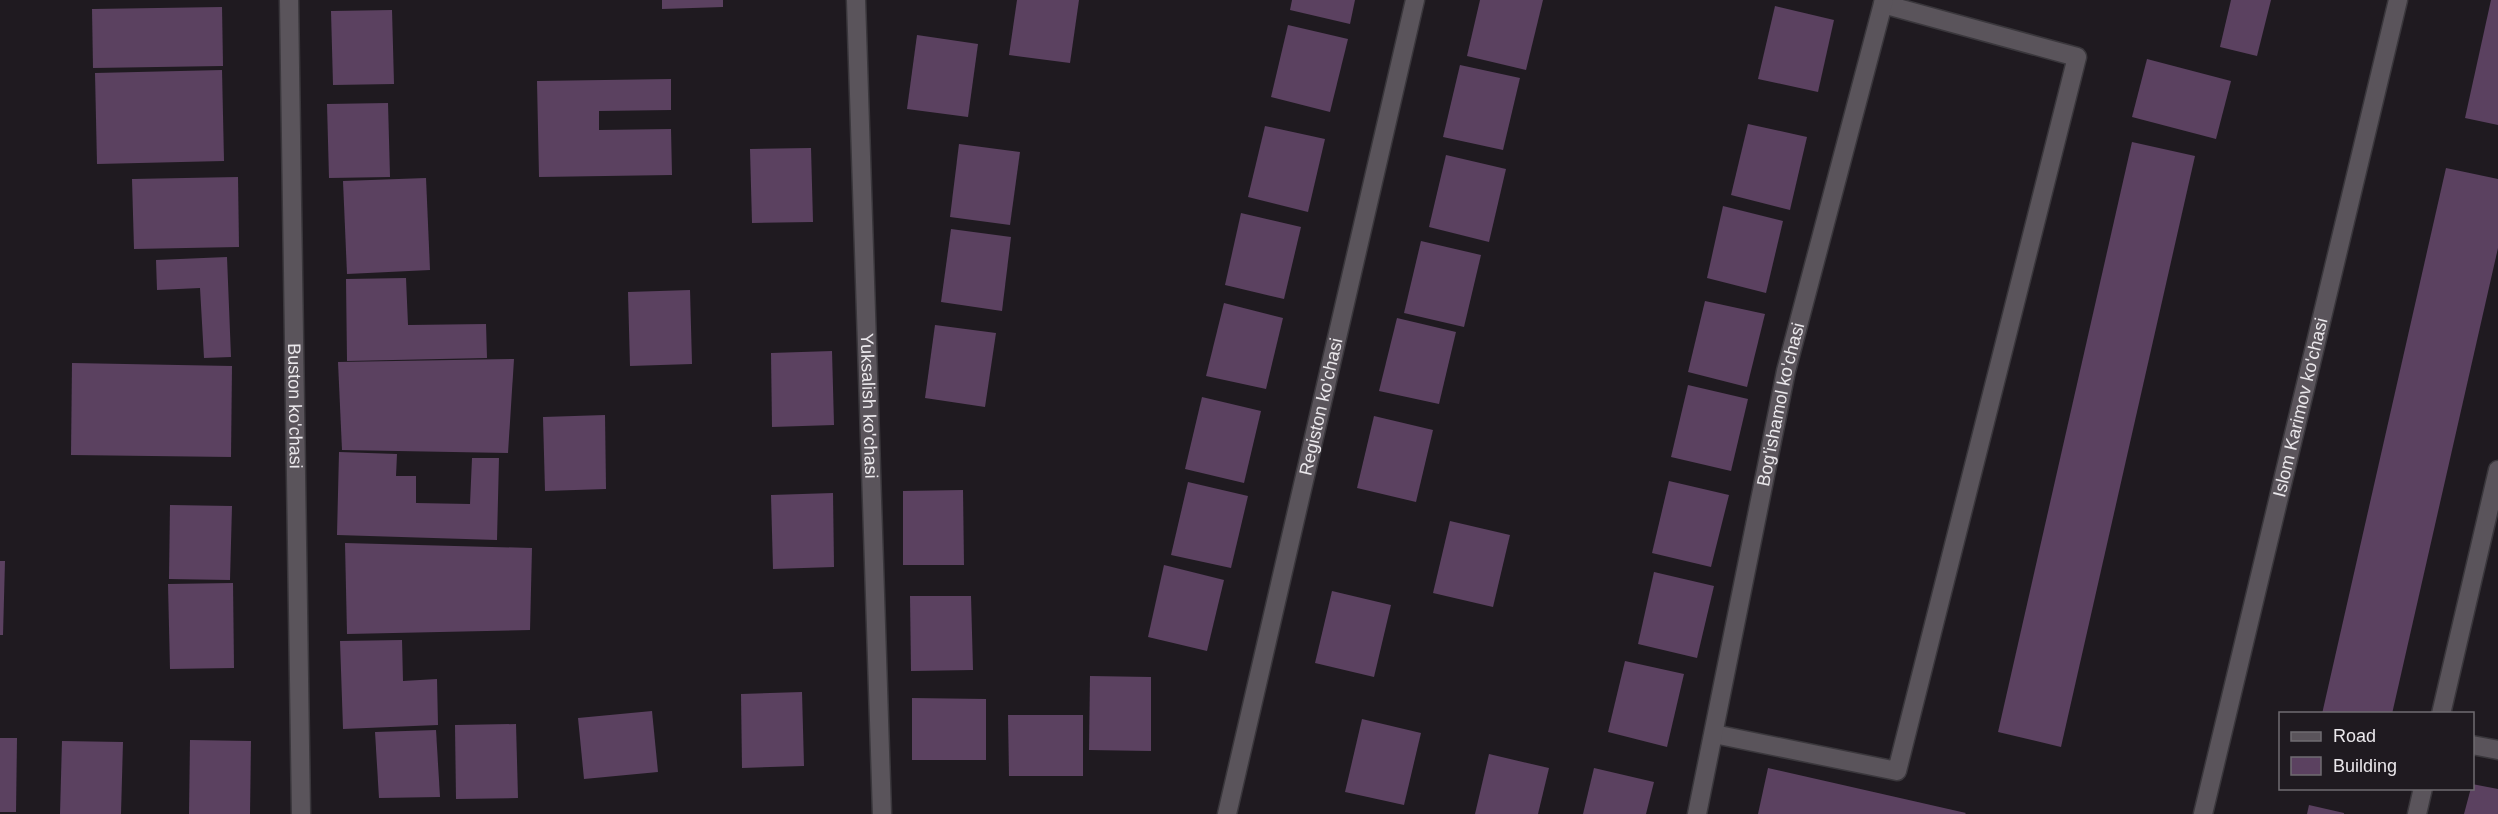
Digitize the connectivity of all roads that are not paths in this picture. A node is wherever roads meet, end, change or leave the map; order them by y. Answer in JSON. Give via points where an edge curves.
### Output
{"nodes":[{"id":1,"x":289,"y":0,"type":"edge"},
{"id":2,"x":856,"y":0,"type":"edge"},
{"id":3,"x":1415,"y":0,"type":"edge"},
{"id":4,"x":2398,"y":0,"type":"edge"},
{"id":5,"x":1883,"y":2,"type":"edge"},
{"id":6,"x":2498,"y":470,"type":"edge"},
{"id":7,"x":2441,"y":712,"type":"edge"},
{"id":8,"x":1714,"y":734,"type":"junction"},
{"id":9,"x":2474,"y":745,"type":"edge"},
{"id":10,"x":2498,"y":750,"type":"edge"},
{"id":11,"x":2423,"y":790,"type":"edge"},
{"id":12,"x":301,"y":814,"type":"edge"},
{"id":13,"x":882,"y":814,"type":"edge"},
{"id":14,"x":1227,"y":814,"type":"edge"},
{"id":15,"x":1697,"y":814,"type":"edge"},
{"id":16,"x":2203,"y":814,"type":"edge"},
{"id":17,"x":2417,"y":814,"type":"edge"}],
"edges":[{"from":1,"to":12,"type":"street","name":"Buston ko'chasi"},
{"from":2,"to":13,"type":"street","name":"Yuksalish ko'chasi"},
{"from":3,"to":14,"type":"street","name":"Registon ko'chasi"},
{"from":4,"to":16,"type":"street","name":"Islom Karimov ko'chasi"},
{"from":5,"to":8,"type":"street","name":"Bog'ishamol ko'chasi","via":[[1786,371]]},
{"from":5,"to":8,"type":"street","via":[[2077,57],[1897,771]]},
{"from":6,"to":7,"type":"street"},
{"from":8,"to":15,"type":"street","name":"Bog'ishamol ko'chasi"},
{"from":9,"to":10,"type":"street"},
{"from":11,"to":17,"type":"street"}]}
